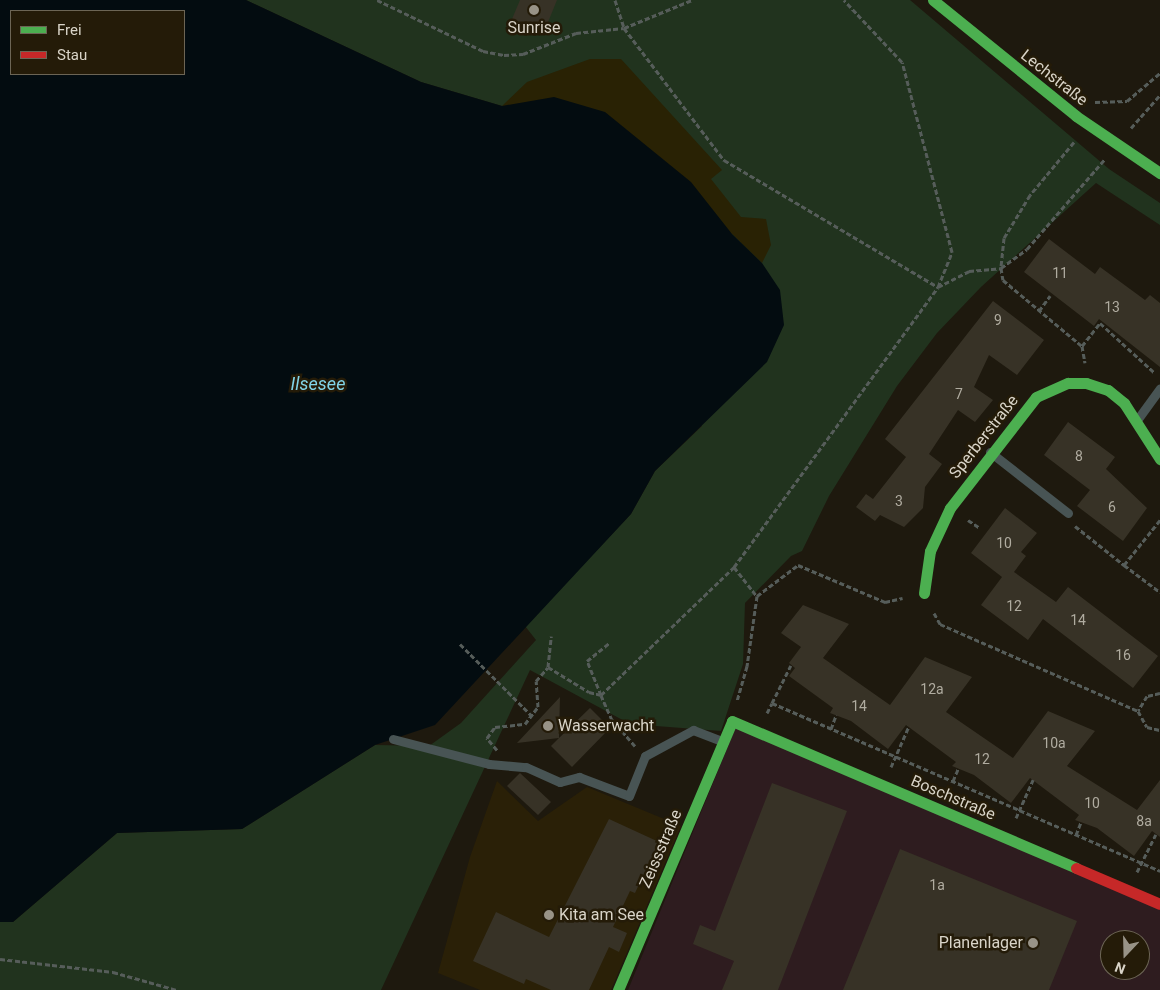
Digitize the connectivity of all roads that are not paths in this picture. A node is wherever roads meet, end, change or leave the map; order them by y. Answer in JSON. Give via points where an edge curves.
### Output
{"nodes":[{"id":1,"x":933,"y":0,"type":"edge"},
{"id":2,"x":1160,"y":173,"type":"edge"},
{"id":3,"x":1160,"y":388,"type":"edge"},
{"id":4,"x":1137,"y":420,"type":"junction"},
{"id":5,"x":990,"y":452,"type":"junction"},
{"id":6,"x":1160,"y":459,"type":"edge"},
{"id":7,"x":1068,"y":513,"type":"road end"},
{"id":8,"x":924,"y":593,"type":"road end"},
{"id":9,"x":732,"y":721,"type":"joint"},
{"id":10,"x":393,"y":739,"type":"dead end"},
{"id":11,"x":724,"y":742,"type":"junction"},
{"id":12,"x":1160,"y":904,"type":"edge"},
{"id":13,"x":618,"y":990,"type":"edge"}],
"edges":[{"from":1,"to":2,"type":"street","name":"Lechstraße","via":[[1068,110]]},
{"from":3,"to":4,"type":"lane"},
{"from":4,"to":5,"type":"street","name":"Sperberstraße","via":[[1108,390],[1086,383],[1068,383],[1036,397]]},
{"from":4,"to":6,"type":"street","name":"Sperberstraße"},
{"from":5,"to":7,"type":"lane"},
{"from":5,"to":8,"type":"street","name":"Sperberstraße","via":[[942,525],[930,551]]},
{"from":9,"to":11,"type":"street","name":"Zeissstraße"},
{"from":9,"to":12,"type":"street","name":"Boschstraße"},
{"from":10,"to":11,"type":"lane","via":[[489,764],[526,767],[560,782],[580,777],[628,796],[645,756],[693,730]]},
{"from":11,"to":13,"type":"street","name":"Zeissstraße"}]}
